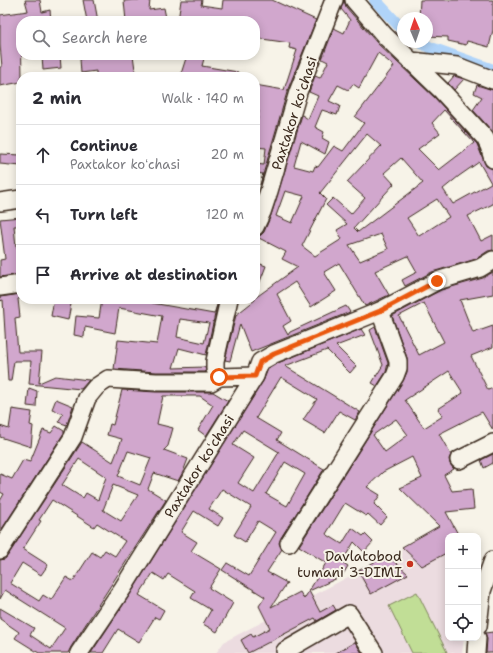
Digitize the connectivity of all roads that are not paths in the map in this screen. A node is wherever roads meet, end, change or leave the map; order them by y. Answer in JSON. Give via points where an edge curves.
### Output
{"nodes":[{"id":1,"x":334,"y":0,"type":"edge"},
{"id":2,"x":354,"y":0,"type":"edge"},
{"id":3,"x":411,"y":61,"type":"junction"},
{"id":4,"x":493,"y":80,"type":"edge"},
{"id":5,"x":493,"y":159,"type":"edge"},
{"id":6,"x":16,"y":200,"type":"edge"},
{"id":7,"x":0,"y":202,"type":"edge"},
{"id":8,"x":260,"y":216,"type":"edge"},
{"id":9,"x":493,"y":260,"type":"edge"},
{"id":10,"x":16,"y":285,"type":"edge"},
{"id":11,"x":0,"y":287,"type":"edge"},
{"id":12,"x":228,"y":304,"type":"edge"},
{"id":13,"x":380,"y":311,"type":"junction"},
{"id":14,"x":255,"y":376,"type":"junction"},
{"id":15,"x":219,"y":377,"type":"junction"},
{"id":16,"x":493,"y":443,"type":"edge"},
{"id":17,"x":459,"y":460,"type":"dead end"},
{"id":18,"x":289,"y":543,"type":"dead end"},
{"id":19,"x":0,"y":550,"type":"edge"},
{"id":20,"x":493,"y":560,"type":"edge"},
{"id":21,"x":480,"y":605,"type":"edge"},
{"id":22,"x":477,"y":641,"type":"edge"},
{"id":23,"x":79,"y":653,"type":"edge"},
{"id":24,"x":287,"y":653,"type":"edge"},
{"id":25,"x":374,"y":653,"type":"edge"},
{"id":26,"x":476,"y":653,"type":"edge"}],
"edges":[{"from":1,"to":8,"type":"street","name":"Paxtakor koʻchasi","via":[[298,92]]},
{"from":2,"to":3,"type":"street"},
{"from":3,"to":4,"type":"street","via":[[456,66]]},
{"from":3,"to":5,"type":"street","via":[[485,138]]},
{"from":6,"to":7,"type":"street"},
{"from":9,"to":13,"type":"street","name":"Paxtakor koʻchasi","via":[[480,268],[437,281]]},
{"from":10,"to":11,"type":"street"},
{"from":12,"to":15,"type":"street","via":[[215,361]]},
{"from":13,"to":14,"type":"street","name":"Paxtakor koʻchasi","via":[[274,354],[260,362]]},
{"from":13,"to":18,"type":"street","via":[[398,361],[395,376]]},
{"from":14,"to":15,"type":"street"},
{"from":14,"to":23,"type":"street","name":"Paxtakor koʻchasi","via":[[123,588]]},
{"from":15,"to":19,"type":"street","via":[[211,382],[108,379],[96,387],[87,398],[72,437]]},
{"from":16,"to":17,"type":"street"},
{"from":20,"to":21,"type":"street","via":[[482,591]]},
{"from":22,"to":26,"type":"street"},
{"from":24,"to":25,"type":"street","via":[[285,651],[349,614]]}]}
